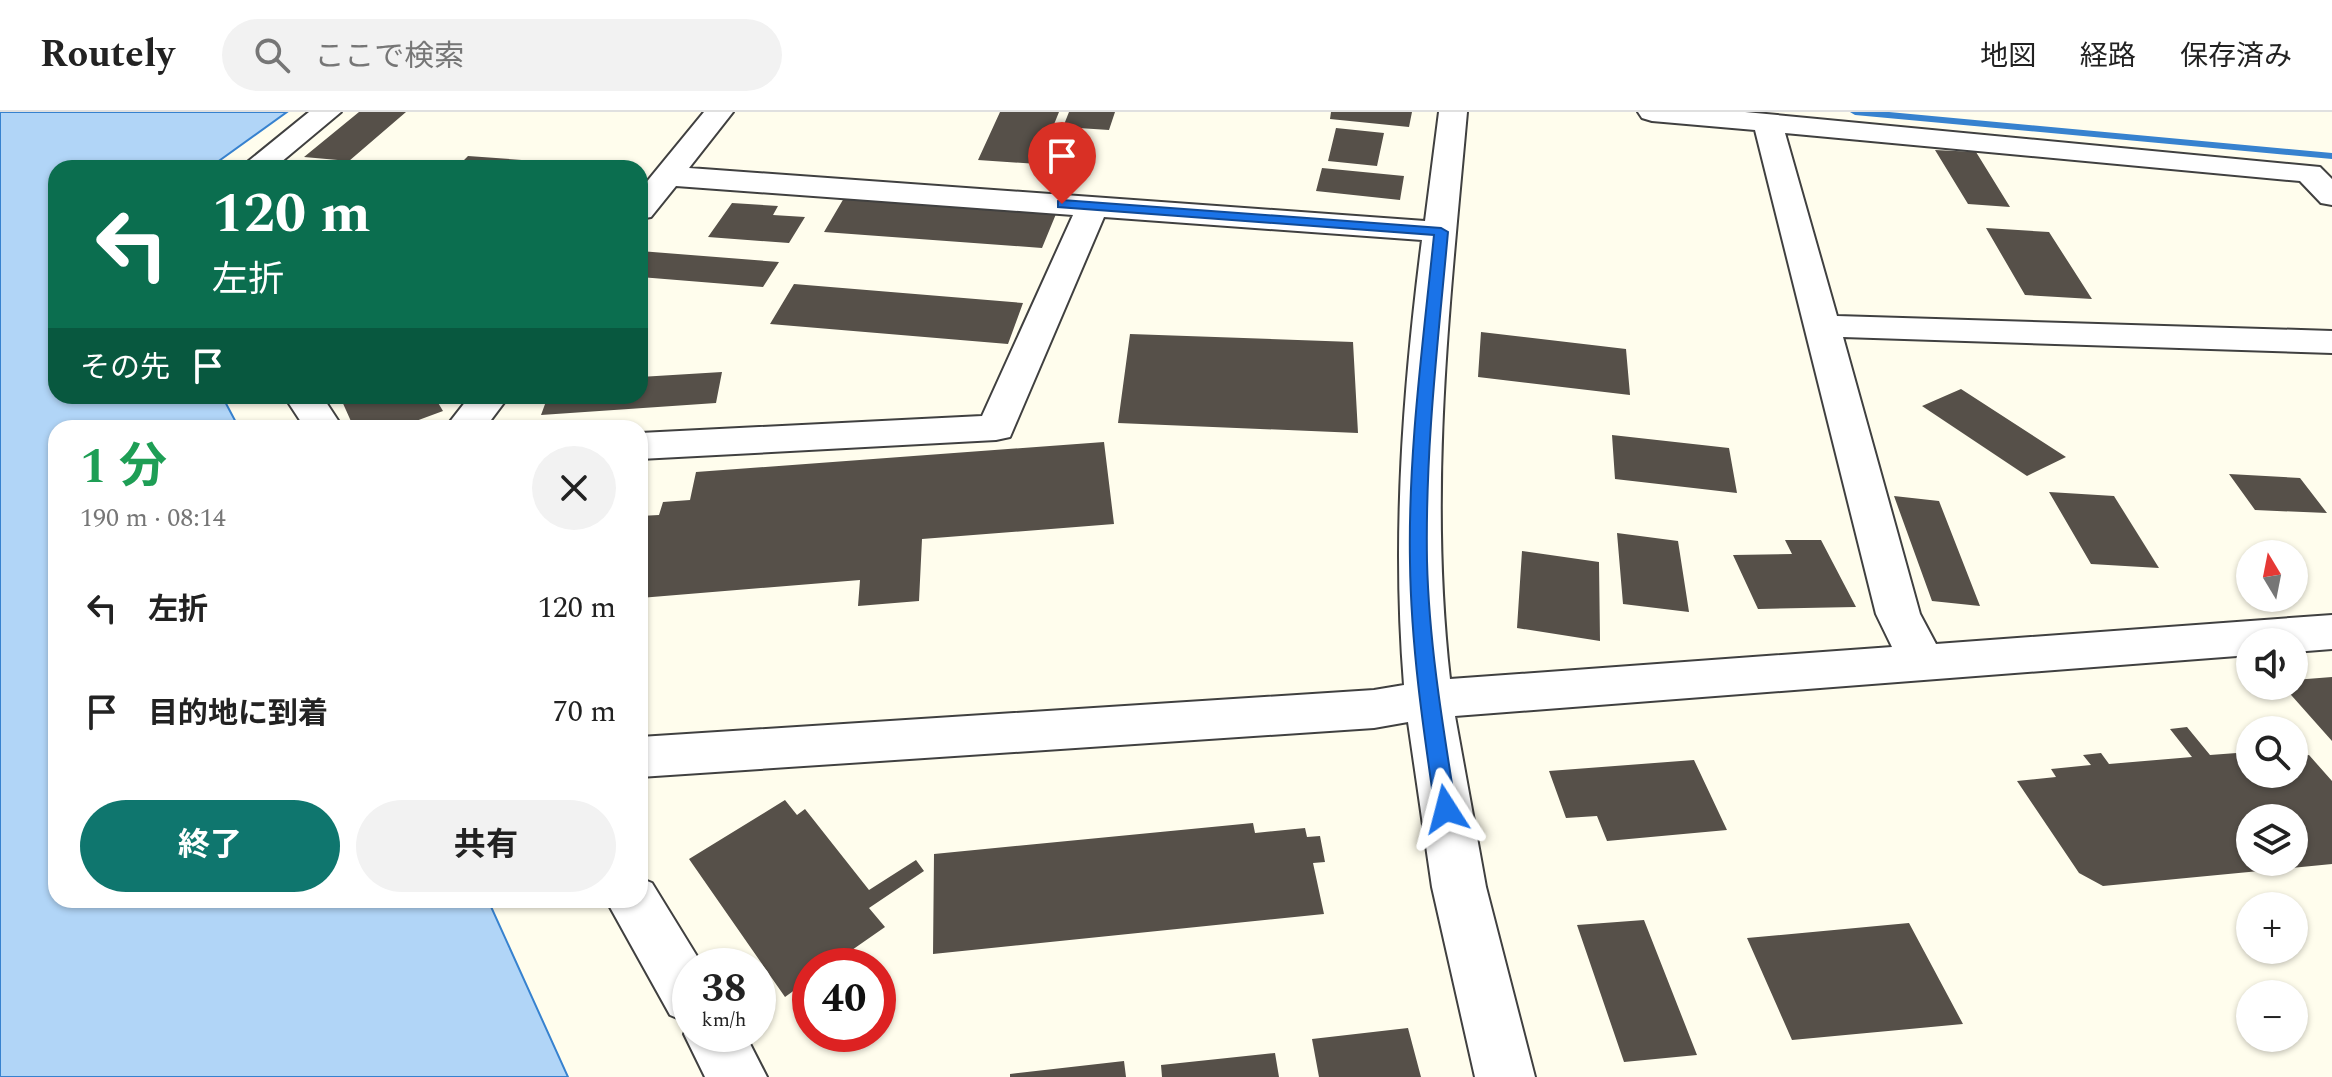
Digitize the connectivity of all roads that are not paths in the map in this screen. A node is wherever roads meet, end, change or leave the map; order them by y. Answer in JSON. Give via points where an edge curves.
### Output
{"nodes":[{"id":1,"x":327,"y":112,"type":"edge"},
{"id":2,"x":719,"y":112,"type":"edge"},
{"id":3,"x":1453,"y":112,"type":"edge"},
{"id":4,"x":1652,"y":112,"type":"edge"},
{"id":5,"x":1768,"y":124,"type":"junction"},
{"id":6,"x":265,"y":160,"type":"edge"},
{"id":7,"x":668,"y":176,"type":"junction"},
{"id":8,"x":2332,"y":196,"type":"edge"},
{"id":9,"x":648,"y":200,"type":"edge"},
{"id":10,"x":1093,"y":206,"type":"junction"},
{"id":11,"x":1441,"y":232,"type":"junction"},
{"id":12,"x":1822,"y":326,"type":"junction"},
{"id":13,"x":2332,"y":342,"type":"edge"},
{"id":14,"x":484,"y":404,"type":"edge"},
{"id":15,"x":470,"y":420,"type":"edge"},
{"id":16,"x":648,"y":446,"type":"edge"},
{"id":17,"x":2332,"y":632,"type":"edge"},
{"id":18,"x":1923,"y":662,"type":"junction"},
{"id":19,"x":1429,"y":699,"type":"junction"},
{"id":20,"x":648,"y":756,"type":"edge"},
{"id":21,"x":638,"y":908,"type":"edge"},
{"id":22,"x":672,"y":966,"type":"edge"},
{"id":23,"x":723,"y":1052,"type":"edge"},
{"id":24,"x":737,"y":1077,"type":"edge"},
{"id":25,"x":1505,"y":1077,"type":"edge"}],
"edges":[{"from":1,"to":6,"type":"street"},
{"from":2,"to":7,"type":"street"},
{"from":3,"to":11,"type":"street"},
{"from":4,"to":5,"type":"street"},
{"from":5,"to":8,"type":"street","via":[[2309,173]]},
{"from":5,"to":12,"type":"street"},
{"from":7,"to":9,"type":"street"},
{"from":7,"to":10,"type":"street"},
{"from":10,"to":11,"type":"street"},
{"from":10,"to":16,"type":"street","via":[[996,428]]},
{"from":11,"to":19,"type":"street","via":[[1419,457],[1418,564]]},
{"from":12,"to":13,"type":"street"},
{"from":12,"to":18,"type":"street","via":[[1898,614]]},
{"from":14,"to":15,"type":"street"},
{"from":17,"to":18,"type":"street"},
{"from":18,"to":19,"type":"street"},
{"from":19,"to":20,"type":"street","via":[[1374,709]]},
{"from":19,"to":25,"type":"street","via":[[1450,837]]},
{"from":21,"to":22,"type":"street"},
{"from":23,"to":24,"type":"street"}]}
